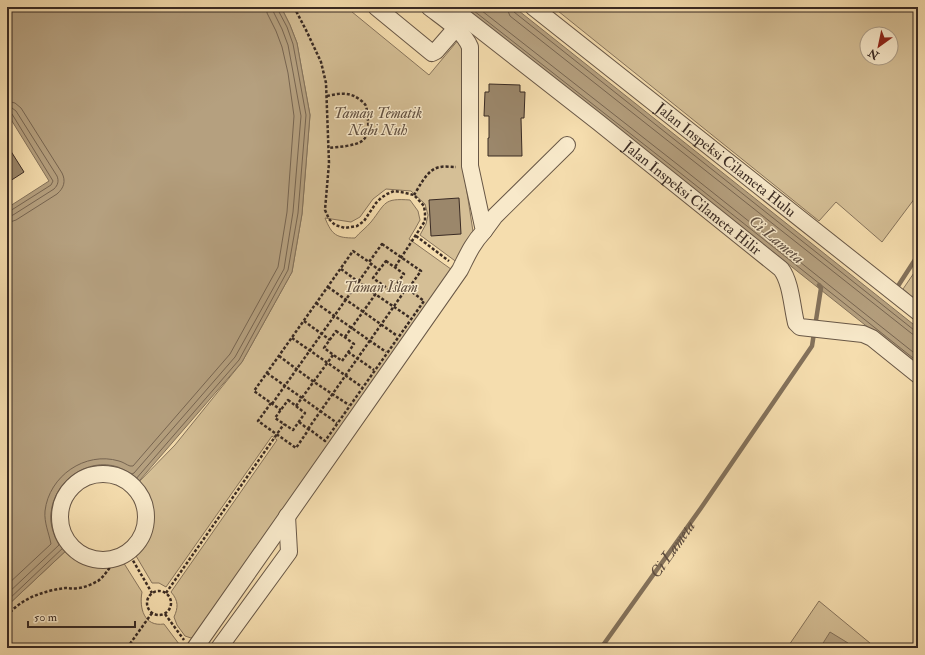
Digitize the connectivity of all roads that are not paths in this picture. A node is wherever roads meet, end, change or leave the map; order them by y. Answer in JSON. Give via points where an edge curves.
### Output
{"nodes":[{"id":1,"x":376,"y":7,"type":"edge"},
{"id":2,"x":429,"y":7,"type":"edge"},
{"id":3,"x":451,"y":7,"type":"edge"},
{"id":4,"x":533,"y":7,"type":"edge"},
{"id":5,"x":456,"y":28,"type":"junction"},
{"id":6,"x":567,"y":145,"type":"dead end"},
{"id":7,"x":484,"y":231,"type":"junction"},
{"id":8,"x":918,"y":312,"type":"edge"},
{"id":9,"x":918,"y":375,"type":"edge"},
{"id":10,"x":287,"y":516,"type":"junction"},
{"id":11,"x":122,"y":556,"type":"joint"},
{"id":12,"x":190,"y":645,"type":"edge"},
{"id":13,"x":219,"y":648,"type":"edge"}],
"edges":[{"from":1,"to":5,"type":"street","via":[[432,53]]},
{"from":2,"to":5,"type":"street"},
{"from":3,"to":9,"type":"street","name":"Jalan Inspeksi Cilameta Hilir","via":[[781,269],[788,283],[796,323],[800,327],[863,334],[872,338]]},
{"from":4,"to":8,"type":"street","name":"Jalan Inspeksi Cilameta Hulu"},
{"from":5,"to":7,"type":"street","via":[[467,39],[470,47],[470,166]]},
{"from":6,"to":7,"type":"street","via":[[495,216]]},
{"from":7,"to":10,"type":"street","via":[[470,249],[460,270]]},
{"from":10,"to":12,"type":"street"},
{"from":10,"to":13,"type":"street","via":[[289,552]]},
{"from":11,"to":11,"type":"street","via":[[96,560],[71,546],[64,534],[60,521],[61,506],[66,494],[90,476],[115,476],[128,482],[139,493],[145,506],[143,534],[135,546]]}]}
